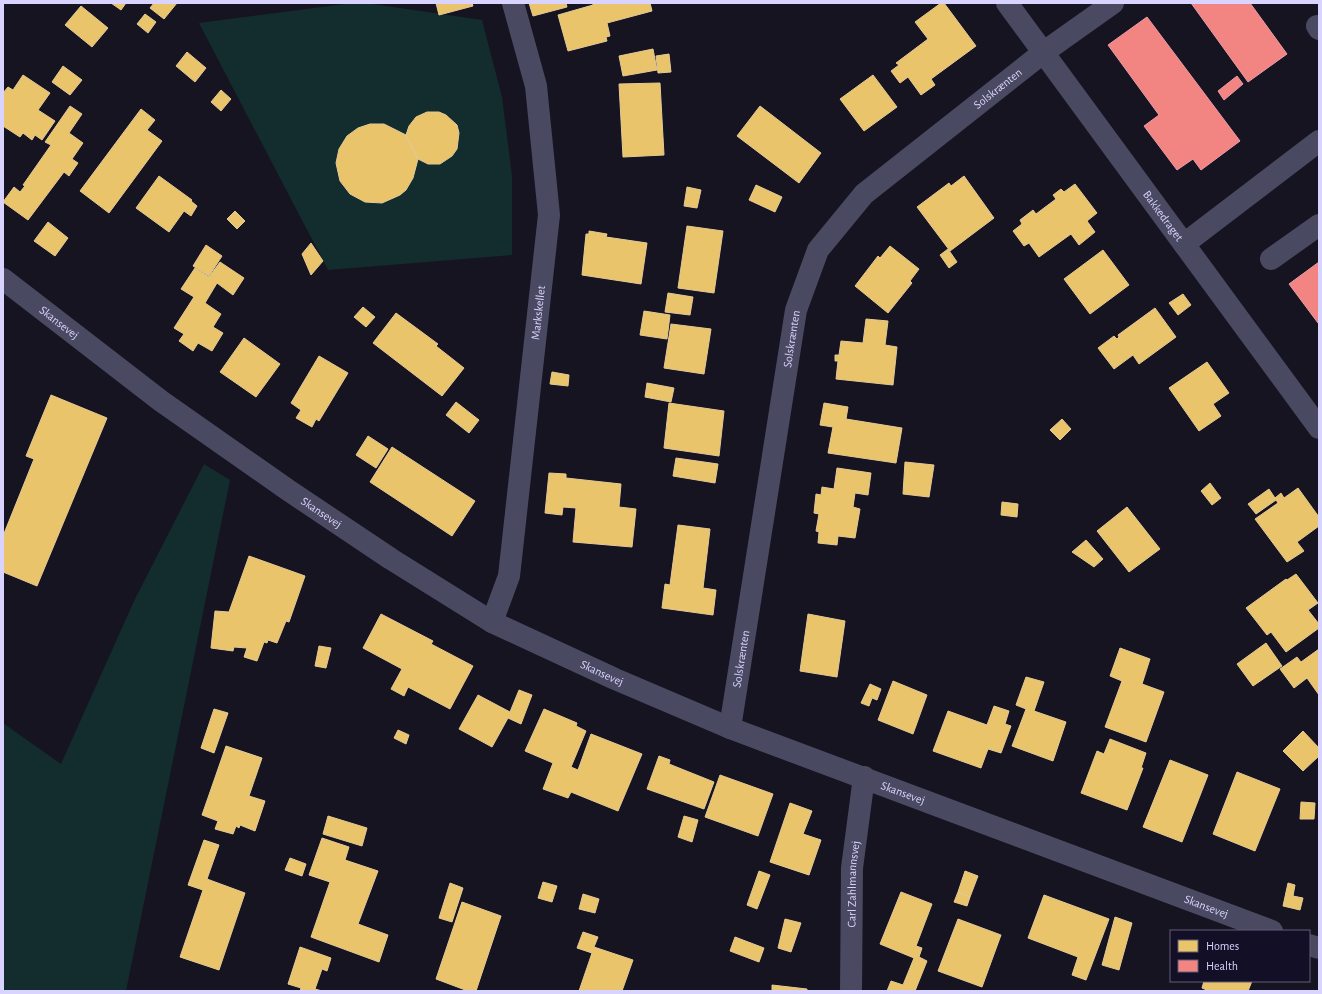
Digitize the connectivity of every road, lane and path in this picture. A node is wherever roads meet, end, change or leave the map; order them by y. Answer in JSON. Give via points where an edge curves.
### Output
{"nodes":[{"id":1,"x":513,"y":3,"type":"edge"},
{"id":2,"x":1008,"y":3,"type":"edge"},
{"id":3,"x":1113,"y":3,"type":"edge"},
{"id":4,"x":1044,"y":52,"type":"junction"},
{"id":5,"x":1319,"y":141,"type":"edge"},
{"id":6,"x":1319,"y":225,"type":"edge"},
{"id":7,"x":1184,"y":244,"type":"junction"},
{"id":8,"x":1272,"y":259,"type":"dead end"},
{"id":9,"x":3,"y":279,"type":"edge"},
{"id":10,"x":1319,"y":428,"type":"edge"},
{"id":11,"x":492,"y":622,"type":"junction"},
{"id":12,"x":730,"y":728,"type":"junction"},
{"id":13,"x":864,"y":777,"type":"junction"},
{"id":14,"x":1269,"y":930,"type":"edge"},
{"id":15,"x":851,"y":991,"type":"edge"}],
"edges":[{"from":1,"to":11,"type":"street","name":"Markskellet","via":[[536,86],[549,215],[509,576]]},
{"from":2,"to":4,"type":"street","name":"Bakkedraget"},
{"from":3,"to":4,"type":"street","name":"Solskrænten"},
{"from":4,"to":7,"type":"street","name":"Bakkedraget"},
{"from":4,"to":12,"type":"street","name":"Solskrænten","via":[[864,194],[818,250],[796,310]]},
{"from":5,"to":7,"type":"street"},
{"from":6,"to":8,"type":"street"},
{"from":7,"to":10,"type":"street","name":"Bakkedraget"},
{"from":9,"to":11,"type":"street","name":"Skansevej","via":[[161,400],[281,485],[391,559]]},
{"from":11,"to":12,"type":"street","name":"Skansevej","via":[[614,679]]},
{"from":12,"to":13,"type":"street","name":"Skansevej"},
{"from":13,"to":14,"type":"street","name":"Skansevej"},
{"from":13,"to":15,"type":"street","name":"Carl Zahlmannsvej","via":[[852,868]]}]}
